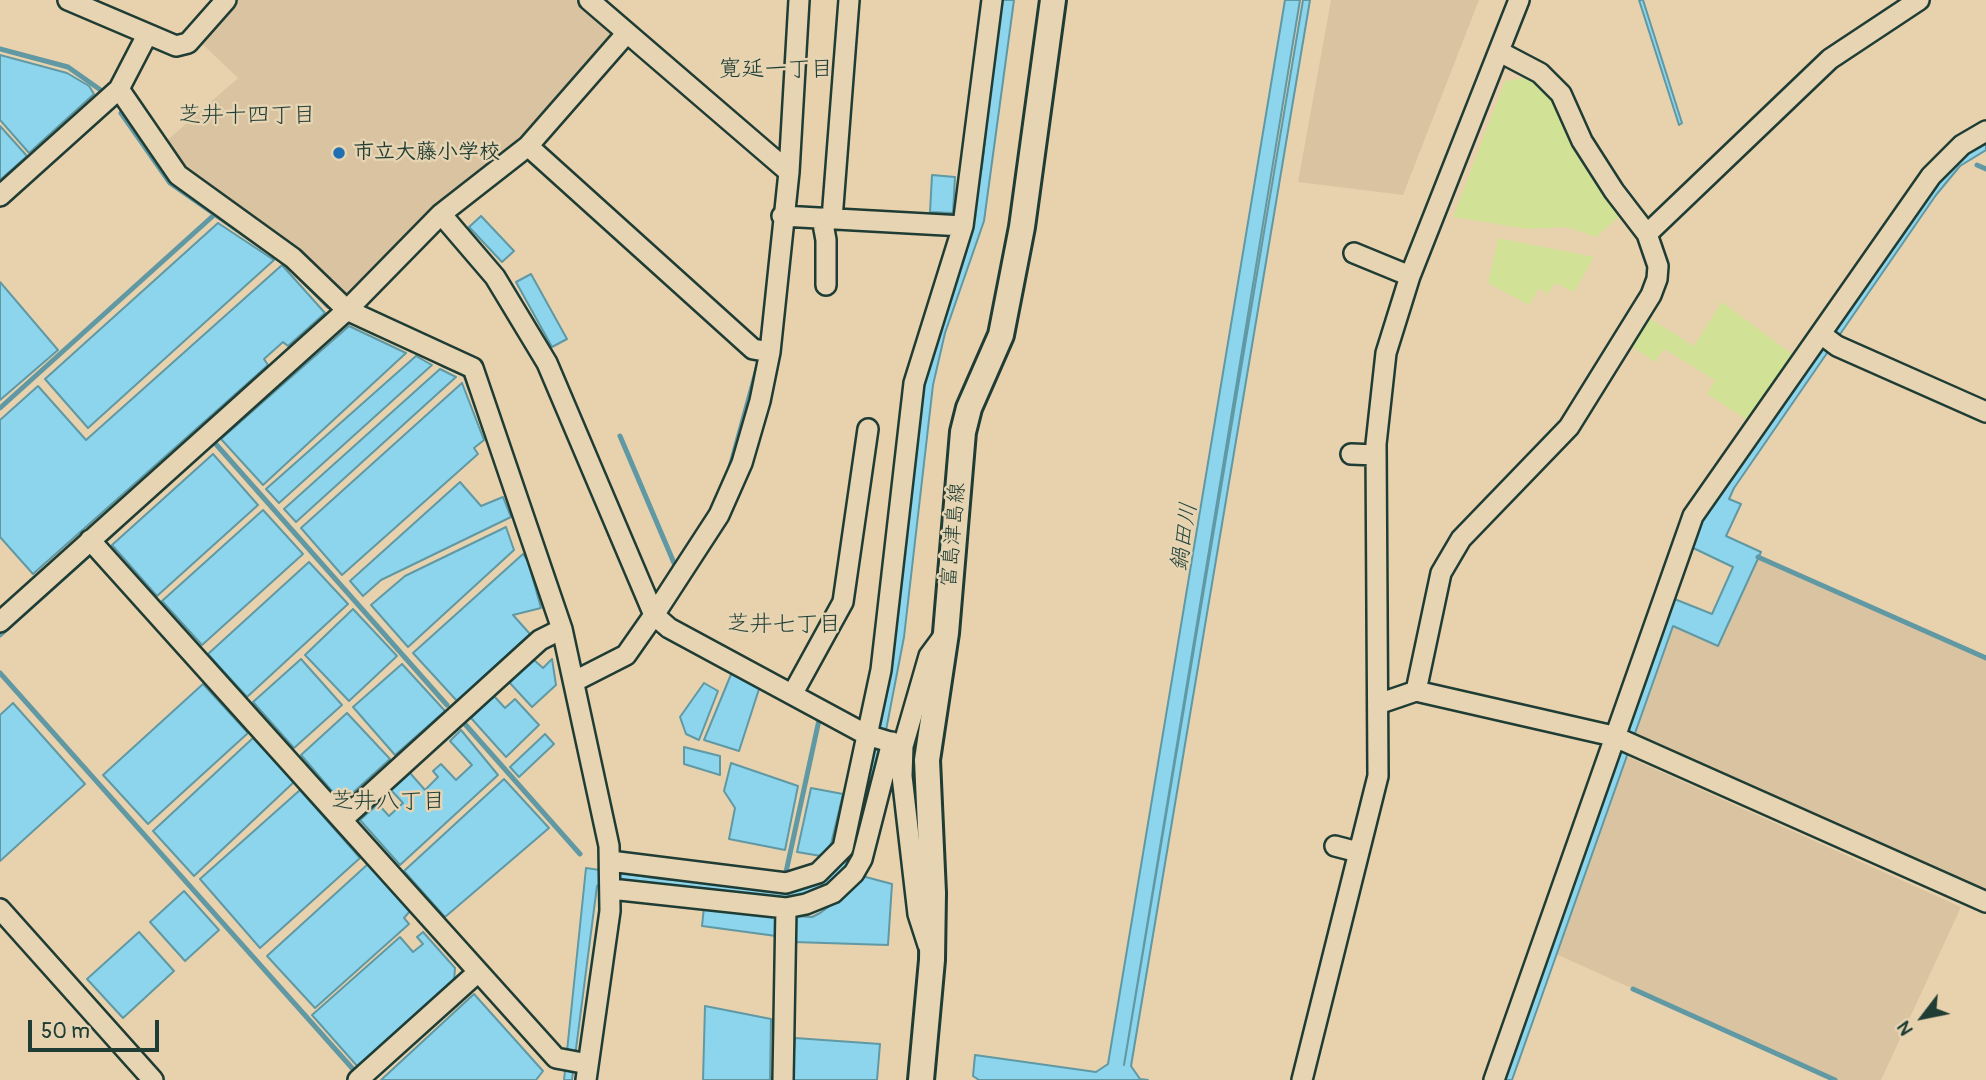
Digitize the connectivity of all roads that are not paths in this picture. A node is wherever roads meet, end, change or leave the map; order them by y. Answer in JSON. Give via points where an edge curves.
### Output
{"nodes":[{"id":1,"x":68,"y":0,"type":"edge"},
{"id":2,"x":226,"y":0,"type":"edge"},
{"id":3,"x":589,"y":0,"type":"edge"},
{"id":4,"x":799,"y":0,"type":"edge"},
{"id":5,"x":849,"y":0,"type":"edge"},
{"id":6,"x":992,"y":0,"type":"edge"},
{"id":7,"x":1053,"y":0,"type":"edge"},
{"id":8,"x":1519,"y":0,"type":"edge"},
{"id":9,"x":1919,"y":0,"type":"edge"},
{"id":10,"x":625,"y":34,"type":"junction"},
{"id":11,"x":147,"y":35,"type":"junction"},
{"id":12,"x":1500,"y":52,"type":"junction"},
{"id":13,"x":120,"y":89,"type":"junction"},
{"id":14,"x":1986,"y":131,"type":"edge"},
{"id":15,"x":528,"y":146,"type":"junction"},
{"id":16,"x":789,"y":172,"type":"junction"},
{"id":17,"x":0,"y":196,"type":"edge"},
{"id":18,"x":441,"y":214,"type":"junction"},
{"id":19,"x":782,"y":216,"type":"junction"},
{"id":20,"x":827,"y":219,"type":"junction"},
{"id":21,"x":963,"y":226,"type":"junction"},
{"id":22,"x":1647,"y":234,"type":"junction"},
{"id":23,"x":1354,"y":253,"type":"dead end"},
{"id":24,"x":1410,"y":276,"type":"junction"},
{"id":25,"x":827,"y":285,"type":"dead end"},
{"id":26,"x":347,"y":310,"type":"junction"},
{"id":27,"x":1828,"y":340,"type":"junction"},
{"id":28,"x":770,"y":352,"type":"junction"},
{"id":29,"x":1986,"y":412,"type":"edge"},
{"id":30,"x":868,"y":429,"type":"dead end"},
{"id":31,"x":1351,"y":454,"type":"dead end"},
{"id":32,"x":1376,"y":455,"type":"junction"},
{"id":33,"x":90,"y":540,"type":"junction"},
{"id":34,"x":654,"y":615,"type":"junction"},
{"id":35,"x":0,"y":622,"type":"edge"},
{"id":36,"x":562,"y":629,"type":"junction"},
{"id":37,"x":946,"y":633,"type":"junction"},
{"id":38,"x":575,"y":681,"type":"junction"},
{"id":39,"x":1416,"y":691,"type":"junction"},
{"id":40,"x":793,"y":692,"type":"junction"},
{"id":41,"x":1378,"y":704,"type":"junction"},
{"id":42,"x":867,"y":736,"type":"junction"},
{"id":43,"x":1622,"y":741,"type":"junction"},
{"id":44,"x":894,"y":743,"type":"junction"},
{"id":45,"x":343,"y":820,"type":"junction"},
{"id":46,"x":1335,"y":846,"type":"dead end"},
{"id":47,"x":1358,"y":852,"type":"junction"},
{"id":48,"x":610,"y":861,"type":"junction"},
{"id":49,"x":611,"y":887,"type":"junction"},
{"id":50,"x":1986,"y":902,"type":"edge"},
{"id":51,"x":786,"y":908,"type":"junction"},
{"id":52,"x":0,"y":909,"type":"edge"},
{"id":53,"x":932,"y":960,"type":"junction"},
{"id":54,"x":477,"y":973,"type":"junction"},
{"id":55,"x":587,"y":1072,"type":"edge"},
{"id":56,"x":153,"y":1080,"type":"edge"},
{"id":57,"x":358,"y":1080,"type":"edge"},
{"id":58,"x":783,"y":1080,"type":"edge"},
{"id":59,"x":920,"y":1080,"type":"edge"},
{"id":60,"x":1303,"y":1080,"type":"edge"},
{"id":61,"x":1494,"y":1080,"type":"edge"}],
"edges":[{"from":1,"to":11,"type":"street"},
{"from":2,"to":11,"type":"street","via":[[188,43],[176,46]]},
{"from":3,"to":10,"type":"street"},
{"from":4,"to":16,"type":"street"},
{"from":5,"to":20,"type":"street"},
{"from":6,"to":21,"type":"street"},
{"from":7,"to":37,"type":"main road","name":"富島津島線","via":[[1026,200],[1001,335],[963,432]]},
{"from":8,"to":12,"type":"street"},
{"from":9,"to":22,"type":"street","via":[[1830,59]]},
{"from":10,"to":15,"type":"street"},
{"from":10,"to":16,"type":"street"},
{"from":11,"to":13,"type":"street"},
{"from":12,"to":22,"type":"street","via":[[1540,73],[1561,94],[1583,141]]},
{"from":12,"to":24,"type":"street"},
{"from":13,"to":17,"type":"street"},
{"from":13,"to":26,"type":"street","via":[[178,175],[293,258]]},
{"from":14,"to":27,"type":"street","via":[[1962,145],[1931,176]]},
{"from":15,"to":18,"type":"street"},
{"from":15,"to":28,"type":"street","via":[[753,349]]},
{"from":16,"to":19,"type":"street"},
{"from":18,"to":26,"type":"street"},
{"from":18,"to":34,"type":"street","via":[[495,277],[547,363]]},
{"from":19,"to":20,"type":"street"},
{"from":19,"to":28,"type":"street"},
{"from":20,"to":21,"type":"street"},
{"from":20,"to":25,"type":"street"},
{"from":21,"to":42,"type":"street","via":[[914,383],[881,670]]},
{"from":22,"to":39,"type":"street","via":[[1658,266],[1651,295],[1569,427],[1461,539],[1441,573]]},
{"from":23,"to":24,"type":"street"},
{"from":24,"to":32,"type":"street","via":[[1386,353]]},
{"from":26,"to":33,"type":"street"},
{"from":26,"to":36,"type":"street","via":[[472,368]]},
{"from":27,"to":29,"type":"street"},
{"from":27,"to":43,"type":"street","via":[[1693,516]]},
{"from":28,"to":34,"type":"street","via":[[760,401],[719,515]]},
{"from":30,"to":40,"type":"street","via":[[843,602]]},
{"from":31,"to":32,"type":"street"},
{"from":32,"to":41,"type":"street"},
{"from":33,"to":35,"type":"street"},
{"from":33,"to":45,"type":"street"},
{"from":34,"to":38,"type":"street","via":[[625,655]]},
{"from":34,"to":40,"type":"street","via":[[669,628]]},
{"from":36,"to":38,"type":"street"},
{"from":36,"to":45,"type":"street","via":[[540,640]]},
{"from":37,"to":44,"type":"street","via":[[929,656]]},
{"from":37,"to":53,"type":"main road","name":"富島津島線","via":[[927,760]]},
{"from":38,"to":48,"type":"street"},
{"from":39,"to":41,"type":"street"},
{"from":39,"to":43,"type":"street"},
{"from":40,"to":42,"type":"street"},
{"from":41,"to":47,"type":"street","via":[[1377,776]]},
{"from":42,"to":44,"type":"street"},
{"from":42,"to":48,"type":"street","via":[[843,848],[818,873],[786,883]]},
{"from":43,"to":50,"type":"street"},
{"from":43,"to":61,"type":"street"},
{"from":44,"to":51,"type":"street","via":[[869,839],[854,873],[833,893]]},
{"from":44,"to":53,"type":"street","via":[[918,914]]},
{"from":45,"to":54,"type":"street"},
{"from":46,"to":47,"type":"street"},
{"from":47,"to":60,"type":"street"},
{"from":48,"to":49,"type":"street"},
{"from":49,"to":51,"type":"street"},
{"from":49,"to":55,"type":"street"},
{"from":51,"to":58,"type":"street"},
{"from":52,"to":56,"type":"street"},
{"from":53,"to":59,"type":"main road","name":"富島津島線"},
{"from":54,"to":55,"type":"street","via":[[561,1059]]},
{"from":54,"to":57,"type":"street"}]}
